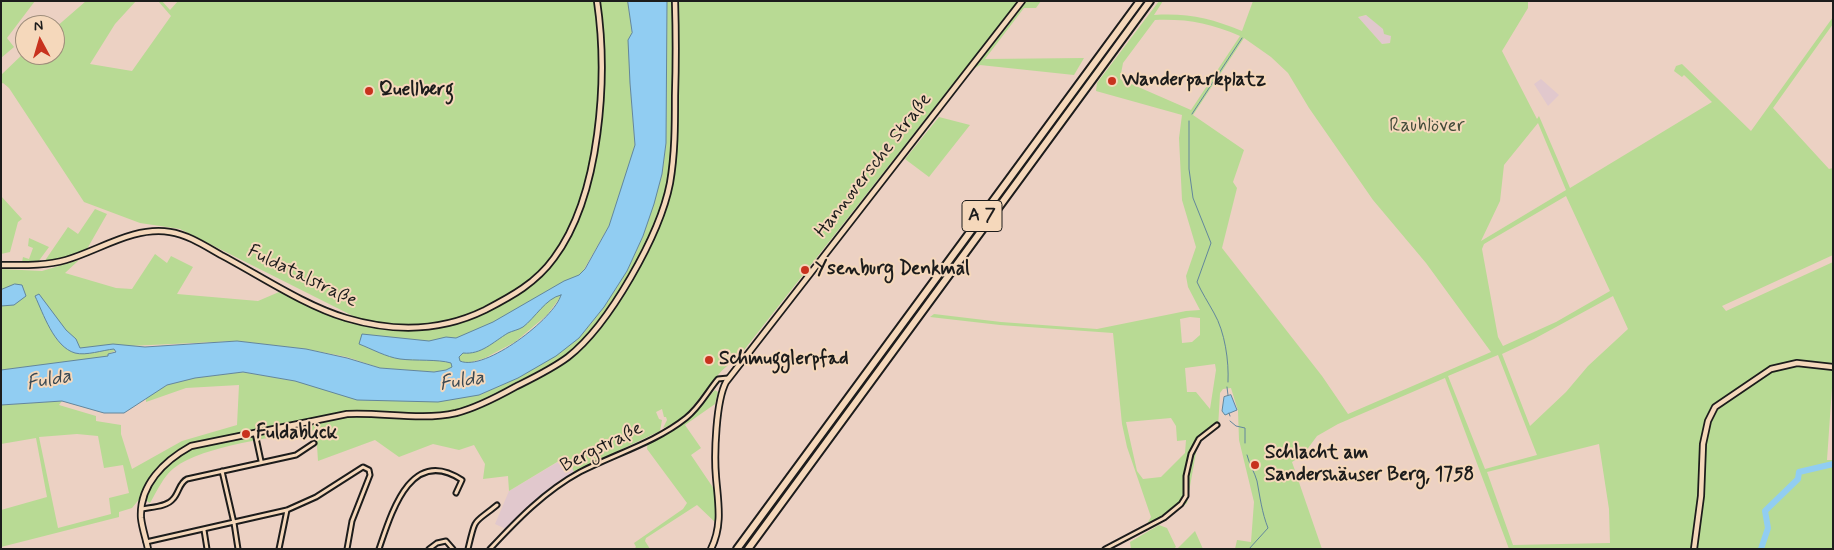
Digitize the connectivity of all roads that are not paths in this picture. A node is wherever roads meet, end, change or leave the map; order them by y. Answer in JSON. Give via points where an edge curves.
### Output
{"nodes":[{"id":1,"x":597,"y":1,"type":"edge"},
{"id":2,"x":675,"y":1,"type":"edge"},
{"id":3,"x":1022,"y":1,"type":"edge"},
{"id":4,"x":1140,"y":1,"type":"edge"},
{"id":5,"x":1150,"y":1,"type":"edge"},
{"id":6,"x":1,"y":265,"type":"edge"},
{"id":7,"x":1833,"y":367,"type":"edge"},
{"id":8,"x":728,"y":378,"type":"junction"},
{"id":9,"x":1216,"y":425,"type":"dead end"},
{"id":10,"x":254,"y":432,"type":"junction"},
{"id":11,"x":314,"y":443,"type":"dead end"},
{"id":12,"x":261,"y":461,"type":"junction"},
{"id":13,"x":222,"y":471,"type":"junction"},
{"id":14,"x":456,"y":493,"type":"dead end"},
{"id":15,"x":497,"y":505,"type":"dead end"},
{"id":16,"x":142,"y":509,"type":"junction"},
{"id":17,"x":287,"y":510,"type":"junction"},
{"id":18,"x":234,"y":523,"type":"junction"},
{"id":19,"x":204,"y":530,"type":"junction"},
{"id":20,"x":146,"y":542,"type":"junction"},
{"id":21,"x":148,"y":549,"type":"edge"},
{"id":22,"x":207,"y":549,"type":"edge"},
{"id":23,"x":238,"y":549,"type":"edge"},
{"id":24,"x":279,"y":549,"type":"edge"},
{"id":25,"x":347,"y":549,"type":"edge"},
{"id":26,"x":379,"y":549,"type":"edge"},
{"id":27,"x":429,"y":549,"type":"edge"},
{"id":28,"x":452,"y":549,"type":"edge"},
{"id":29,"x":468,"y":549,"type":"edge"},
{"id":30,"x":490,"y":549,"type":"edge"},
{"id":31,"x":711,"y":549,"type":"edge"},
{"id":32,"x":737,"y":549,"type":"edge"},
{"id":33,"x":748,"y":549,"type":"edge"},
{"id":34,"x":1105,"y":549,"type":"edge"},
{"id":35,"x":1694,"y":549,"type":"edge"}],
"edges":[{"from":1,"to":6,"type":"main road","name":"Fuldatalstraße","via":[[602,44],[602,88],[587,187],[574,223],[554,258],[536,278],[523,289],[468,318],[416,328],[346,318],[195,240],[164,231],[136,234],[56,262]]},
{"from":2,"to":10,"type":"main road","via":[[674,154],[670,185],[649,242],[629,281],[602,322],[582,344],[556,365],[456,413],[404,417],[347,414]]},
{"from":3,"to":8,"type":"main road","name":"Hannoversche Straße"},
{"from":4,"to":32,"type":"highway","number":"A 7"},
{"from":5,"to":33,"type":"highway","number":"A 7"},
{"from":7,"to":35,"type":"main road","via":[[1797,363],[1771,369],[1715,407],[1703,444]]},
{"from":8,"to":30,"type":"street","name":"Bergstraße","via":[[718,380],[697,407],[678,424],[580,472],[554,489],[524,512]]},
{"from":8,"to":31,"type":"main road","name":"Hannoversche Straße","via":[[720,397],[715,465],[720,517]]},
{"from":9,"to":34,"type":"street","via":[[1199,440],[1191,454],[1186,496],[1182,504],[1164,518]]},
{"from":10,"to":12,"type":"street"},
{"from":10,"to":16,"type":"main road","via":[[191,446],[178,453],[153,477]]},
{"from":11,"to":12,"type":"street","via":[[296,454]]},
{"from":12,"to":13,"type":"street"},
{"from":13,"to":16,"type":"street","via":[[184,480],[172,501]]},
{"from":13,"to":18,"type":"street"},
{"from":14,"to":26,"type":"street","via":[[462,480],[448,471],[433,469],[411,481],[398,501]]},
{"from":15,"to":29,"type":"street","via":[[478,518]]},
{"from":16,"to":20,"type":"main road"},
{"from":17,"to":18,"type":"street"},
{"from":17,"to":24,"type":"street"},
{"from":17,"to":25,"type":"street","via":[[316,497],[363,467],[369,470],[370,475],[352,521]]},
{"from":18,"to":19,"type":"street"},
{"from":18,"to":23,"type":"street"},
{"from":19,"to":20,"type":"street"},
{"from":19,"to":22,"type":"street"},
{"from":20,"to":21,"type":"main road"},
{"from":27,"to":28,"type":"street","via":[[441,541],[446,541]]}]}
